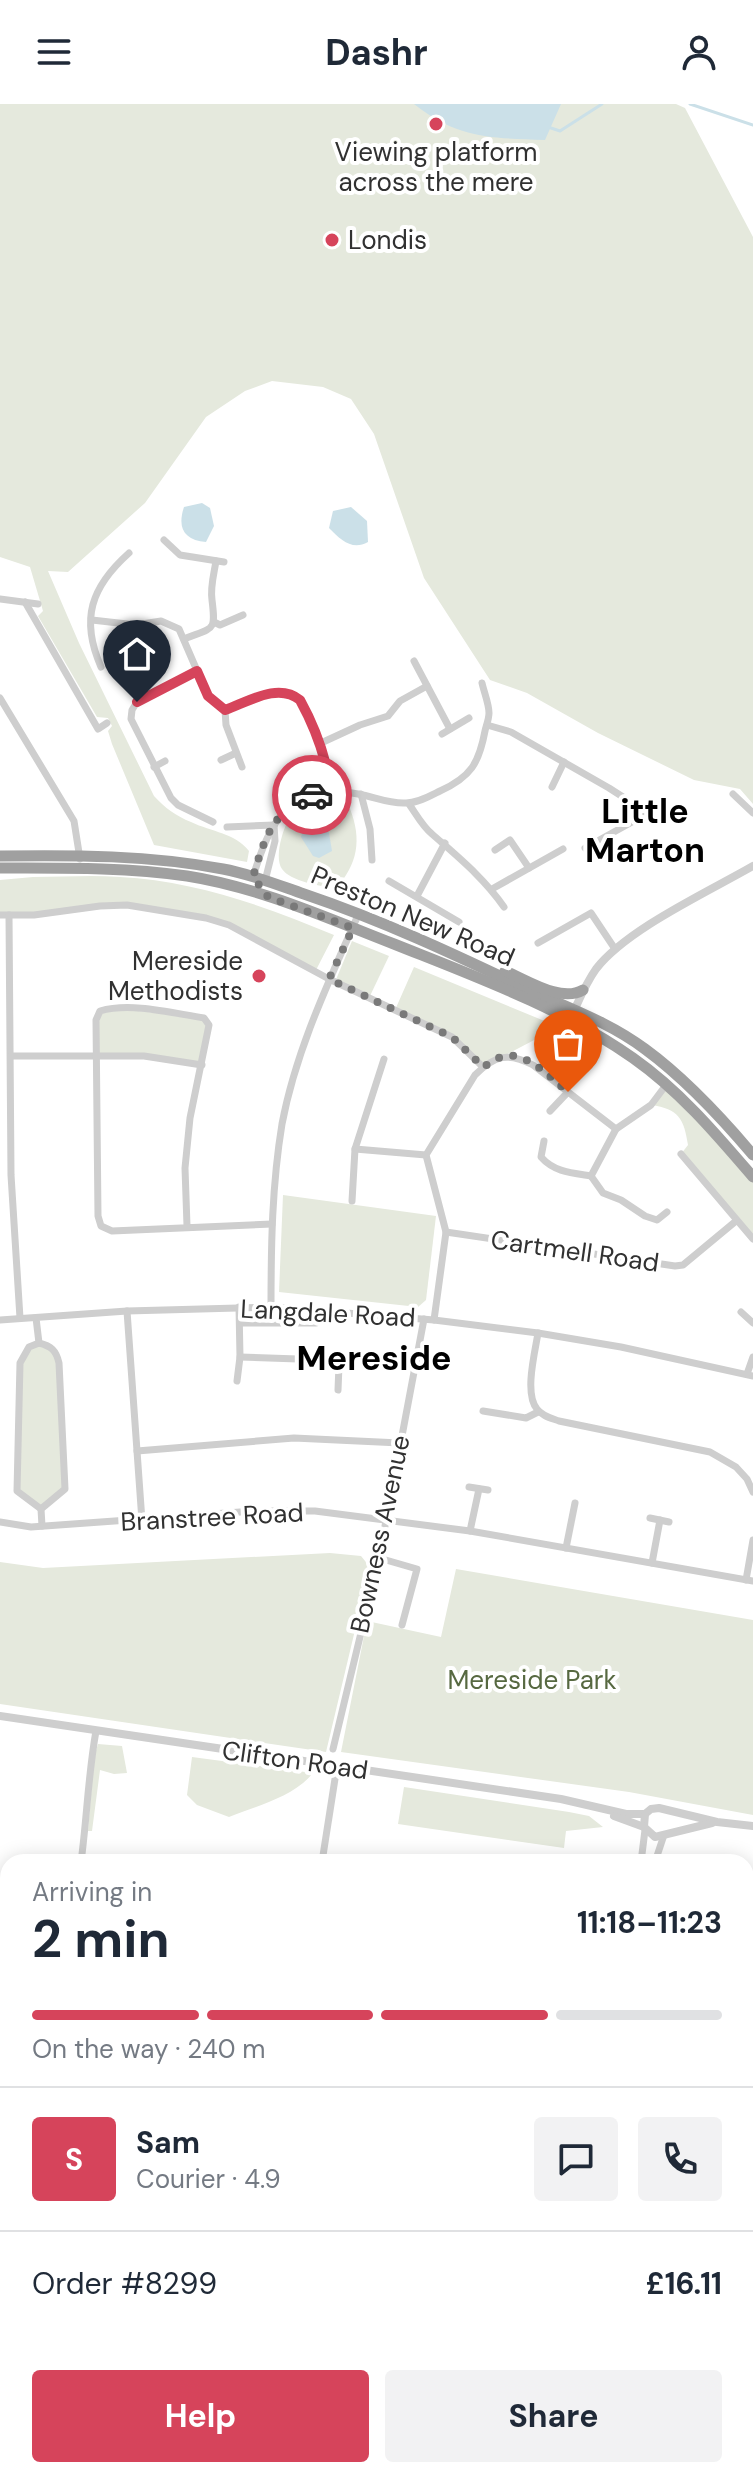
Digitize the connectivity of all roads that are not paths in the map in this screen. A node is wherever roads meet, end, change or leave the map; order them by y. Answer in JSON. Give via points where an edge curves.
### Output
{"nodes":[{"id":1,"x":164,"y":540,"type":"dead end"},
{"id":2,"x":129,"y":553,"type":"dead end"},
{"id":3,"x":0,"y":599,"type":"edge"},
{"id":4,"x":25,"y":602,"type":"junction"},
{"id":5,"x":38,"y":604,"type":"dead end"},
{"id":6,"x":243,"y":615,"type":"dead end"},
{"id":7,"x":92,"y":620,"type":"junction"},
{"id":8,"x":214,"y":622,"type":"junction"},
{"id":9,"x":184,"y":639,"type":"junction"},
{"id":10,"x":414,"y":661,"type":"dead end"},
{"id":11,"x":101,"y":667,"type":"dead end"},
{"id":12,"x":197,"y":671,"type":"junction"},
{"id":13,"x":482,"y":683,"type":"dead end"},
{"id":14,"x":427,"y":686,"type":"junction"},
{"id":15,"x":0,"y":698,"type":"edge"},
{"id":16,"x":225,"y":710,"type":"junction"},
{"id":17,"x":469,"y":718,"type":"dead end"},
{"id":18,"x":107,"y":723,"type":"dead end"},
{"id":19,"x":487,"y":725,"type":"junction"},
{"id":20,"x":450,"y":729,"type":"junction"},
{"id":21,"x":442,"y":734,"type":"dead end"},
{"id":22,"x":321,"y":743,"type":"junction"},
{"id":23,"x":236,"y":753,"type":"junction"},
{"id":24,"x":221,"y":760,"type":"dead end"},
{"id":25,"x":165,"y":761,"type":"dead end"},
{"id":26,"x":564,"y":762,"type":"junction"},
{"id":27,"x":154,"y":767,"type":"junction"},
{"id":28,"x":242,"y":767,"type":"dead end"},
{"id":29,"x":552,"y":787,"type":"dead end"},
{"id":30,"x":331,"y":790,"type":"junction"},
{"id":31,"x":361,"y":794,"type":"junction"},
{"id":32,"x":733,"y":794,"type":"dead end"},
{"id":33,"x":409,"y":804,"type":"junction"},
{"id":34,"x":659,"y":807,"type":"dead end"},
{"id":35,"x":753,"y":813,"type":"edge"},
{"id":36,"x":639,"y":816,"type":"junction"},
{"id":37,"x":213,"y":822,"type":"dead end"},
{"id":38,"x":274,"y":825,"type":"junction"},
{"id":39,"x":227,"y":827,"type":"dead end"},
{"id":40,"x":445,"y":843,"type":"junction"},
{"id":41,"x":585,"y":848,"type":"dead end"},
{"id":42,"x":563,"y":849,"type":"dead end"},
{"id":43,"x":495,"y":850,"type":"dead end"},
{"id":44,"x":80,"y":854,"type":"junction"},
{"id":45,"x":0,"y":856,"type":"edge"},
{"id":46,"x":372,"y":860,"type":"dead end"},
{"id":47,"x":753,"y":866,"type":"edge"},
{"id":48,"x":0,"y":868,"type":"edge"},
{"id":49,"x":529,"y":868,"type":"junction"},
{"id":50,"x":81,"y":869,"type":"junction"},
{"id":51,"x":259,"y":880,"type":"junction"},
{"id":52,"x":389,"y":881,"type":"dead end"},
{"id":53,"x":241,"y":889,"type":"junction"},
{"id":54,"x":492,"y":889,"type":"junction"},
{"id":55,"x":417,"y":896,"type":"junction"},
{"id":56,"x":268,"y":897,"type":"junction"},
{"id":57,"x":504,"y":907,"type":"dead end"},
{"id":58,"x":359,"y":913,"type":"junction"},
{"id":59,"x":5,"y":915,"type":"edge"},
{"id":60,"x":459,"y":922,"type":"dead end"},
{"id":61,"x":353,"y":928,"type":"junction"},
{"id":62,"x":538,"y":943,"type":"dead end"},
{"id":63,"x":615,"y":949,"type":"junction"},
{"id":64,"x":489,"y":971,"type":"junction"},
{"id":65,"x":329,"y":979,"type":"junction"},
{"id":66,"x":583,"y":990,"type":"junction"},
{"id":67,"x":576,"y":1008,"type":"junction"},
{"id":68,"x":570,"y":1021,"type":"junction"},
{"id":69,"x":11,"y":1056,"type":"junction"},
{"id":70,"x":96,"y":1057,"type":"junction"},
{"id":71,"x":384,"y":1059,"type":"dead end"},
{"id":72,"x":202,"y":1065,"type":"junction"},
{"id":73,"x":483,"y":1067,"type":"junction"},
{"id":74,"x":666,"y":1085,"type":"junction"},
{"id":75,"x":568,"y":1092,"type":"junction"},
{"id":76,"x":550,"y":1111,"type":"dead end"},
{"id":77,"x":616,"y":1129,"type":"junction"},
{"id":78,"x":544,"y":1141,"type":"dead end"},
{"id":79,"x":355,"y":1149,"type":"junction"},
{"id":80,"x":681,"y":1154,"type":"dead end"},
{"id":81,"x":426,"y":1155,"type":"junction"},
{"id":82,"x":753,"y":1155,"type":"edge"},
{"id":83,"x":591,"y":1176,"type":"junction"},
{"id":84,"x":753,"y":1177,"type":"edge"},
{"id":85,"x":352,"y":1201,"type":"dead end"},
{"id":86,"x":667,"y":1212,"type":"dead end"},
{"id":87,"x":736,"y":1221,"type":"junction"},
{"id":88,"x":272,"y":1224,"type":"junction"},
{"id":89,"x":187,"y":1226,"type":"junction"},
{"id":90,"x":446,"y":1232,"type":"junction"},
{"id":91,"x":753,"y":1239,"type":"edge"},
{"id":92,"x":239,"y":1307,"type":"junction"},
{"id":93,"x":271,"y":1307,"type":"junction"},
{"id":94,"x":316,"y":1310,"type":"junction"},
{"id":95,"x":127,"y":1311,"type":"junction"},
{"id":96,"x":741,"y":1312,"type":"dead end"},
{"id":97,"x":20,"y":1318,"type":"junction"},
{"id":98,"x":36,"y":1318,"type":"junction"},
{"id":99,"x":424,"y":1319,"type":"junction"},
{"id":100,"x":0,"y":1320,"type":"edge"},
{"id":101,"x":434,"y":1320,"type":"junction"},
{"id":102,"x":240,"y":1323,"type":"junction"},
{"id":103,"x":753,"y":1323,"type":"edge"},
{"id":104,"x":538,"y":1333,"type":"junction"},
{"id":105,"x":39,"y":1343,"type":"junction"},
{"id":106,"x":240,"y":1357,"type":"junction"},
{"id":107,"x":753,"y":1357,"type":"edge"},
{"id":108,"x":338,"y":1362,"type":"junction"},
{"id":109,"x":349,"y":1362,"type":"dead end"},
{"id":110,"x":750,"y":1375,"type":"edge"},
{"id":111,"x":237,"y":1381,"type":"dead end"},
{"id":112,"x":338,"y":1390,"type":"dead end"},
{"id":113,"x":483,"y":1411,"type":"dead end"},
{"id":114,"x":538,"y":1412,"type":"junction"},
{"id":115,"x":400,"y":1443,"type":"junction"},
{"id":116,"x":137,"y":1451,"type":"junction"},
{"id":117,"x":750,"y":1477,"type":"edge"},
{"id":118,"x":469,"y":1487,"type":"dead end"},
{"id":119,"x":479,"y":1489,"type":"junction"},
{"id":120,"x":488,"y":1490,"type":"dead end"},
{"id":121,"x":753,"y":1492,"type":"edge"},
{"id":122,"x":575,"y":1503,"type":"dead end"},
{"id":123,"x":41,"y":1509,"type":"junction"},
{"id":124,"x":650,"y":1518,"type":"dead end"},
{"id":125,"x":384,"y":1520,"type":"junction"},
{"id":126,"x":660,"y":1520,"type":"junction"},
{"id":127,"x":142,"y":1521,"type":"junction"},
{"id":128,"x":0,"y":1522,"type":"edge"},
{"id":129,"x":669,"y":1522,"type":"dead end"},
{"id":130,"x":42,"y":1526,"type":"junction"},
{"id":131,"x":470,"y":1531,"type":"junction"},
{"id":132,"x":753,"y":1540,"type":"edge"},
{"id":133,"x":566,"y":1548,"type":"junction"},
{"id":134,"x":379,"y":1558,"type":"junction"},
{"id":135,"x":420,"y":1560,"type":"dead end"},
{"id":136,"x":652,"y":1563,"type":"junction"},
{"id":137,"x":417,"y":1569,"type":"junction"},
{"id":138,"x":750,"y":1580,"type":"edge"},
{"id":139,"x":402,"y":1625,"type":"dead end"},
{"id":140,"x":0,"y":1716,"type":"edge"},
{"id":141,"x":96,"y":1731,"type":"junction"},
{"id":142,"x":333,"y":1749,"type":"dead end"},
{"id":143,"x":337,"y":1766,"type":"junction"},
{"id":144,"x":590,"y":1806,"type":"junction"},
{"id":145,"x":667,"y":1811,"type":"junction"},
{"id":146,"x":645,"y":1814,"type":"junction"},
{"id":147,"x":717,"y":1822,"type":"junction"},
{"id":148,"x":753,"y":1826,"type":"edge"},
{"id":149,"x":644,"y":1828,"type":"junction"},
{"id":150,"x":666,"y":1834,"type":"junction"},
{"id":151,"x":82,"y":1854,"type":"edge"},
{"id":152,"x":323,"y":1854,"type":"edge"},
{"id":153,"x":642,"y":1854,"type":"edge"},
{"id":154,"x":658,"y":1854,"type":"edge"}],
"edges":[{"from":1,"to":8,"type":"street","via":[[180,555],[220,562],[211,595]]},
{"from":2,"to":7,"type":"street","via":[[100,583]]},
{"from":3,"to":4,"type":"street"},
{"from":4,"to":5,"type":"street"},
{"from":4,"to":18,"type":"street","via":[[98,729]]},
{"from":6,"to":8,"type":"street","via":[[220,625]]},
{"from":7,"to":9,"type":"street","via":[[136,625],[161,621],[179,629]]},
{"from":7,"to":11,"type":"street","via":[[90,638]]},
{"from":8,"to":9,"type":"street"},
{"from":9,"to":12,"type":"street"},
{"from":10,"to":14,"type":"street"},
{"from":12,"to":16,"type":"street","via":[[208,696]]},
{"from":12,"to":27,"type":"street","via":[[147,694],[132,710],[135,729]]},
{"from":13,"to":19,"type":"street"},
{"from":14,"to":20,"type":"street"},
{"from":14,"to":22,"type":"street","via":[[400,701],[388,716]]},
{"from":15,"to":44,"type":"street","via":[[74,821]]},
{"from":16,"to":22,"type":"street","via":[[287,692],[300,700]]},
{"from":16,"to":23,"type":"street"},
{"from":17,"to":20,"type":"street"},
{"from":19,"to":26,"type":"street","via":[[511,732]]},
{"from":19,"to":33,"type":"street","via":[[480,757],[470,772]]},
{"from":20,"to":21,"type":"street"},
{"from":22,"to":30,"type":"street"},
{"from":23,"to":24,"type":"street"},
{"from":23,"to":28,"type":"street"},
{"from":25,"to":27,"type":"street"},
{"from":26,"to":29,"type":"street"},
{"from":26,"to":36,"type":"street","via":[[623,797]]},
{"from":27,"to":37,"type":"street","via":[[178,805]]},
{"from":30,"to":31,"type":"street"},
{"from":30,"to":38,"type":"street","via":[[295,804]]},
{"from":31,"to":33,"type":"street"},
{"from":31,"to":46,"type":"street"},
{"from":32,"to":35,"type":"street"},
{"from":33,"to":40,"type":"street","via":[[430,833]]},
{"from":34,"to":36,"type":"street"},
{"from":36,"to":41,"type":"street"},
{"from":38,"to":39,"type":"street"},
{"from":38,"to":51,"type":"street","via":[[275,841]]},
{"from":40,"to":54,"type":"street"},
{"from":40,"to":55,"type":"street"},
{"from":42,"to":49,"type":"street"},
{"from":43,"to":49,"type":"street","via":[[510,840]]},
{"from":44,"to":45,"type":"highway","name":"Preston New Road"},
{"from":44,"to":50,"type":"street"},
{"from":44,"to":51,"type":"highway","name":"Preston New Road","via":[[187,863]]},
{"from":47,"to":63,"type":"street"},
{"from":48,"to":50,"type":"highway","name":"Preston New Road"},
{"from":49,"to":54,"type":"street"},
{"from":50,"to":53,"type":"highway","name":"Preston New Road","via":[[189,876]]},
{"from":51,"to":53,"type":"highway"},
{"from":51,"to":56,"type":"highway"},
{"from":51,"to":58,"type":"highway","name":"Preston New Road"},
{"from":52,"to":55,"type":"street"},
{"from":53,"to":56,"type":"highway","name":"Preston New Road"},
{"from":54,"to":57,"type":"street"},
{"from":55,"to":60,"type":"street"},
{"from":56,"to":61,"type":"highway","name":"Preston New Road"},
{"from":58,"to":61,"type":"street"},
{"from":58,"to":64,"type":"highway","name":"Preston New Road"},
{"from":59,"to":65,"type":"street","via":[[114,905],[182,913],[229,925]]},
{"from":59,"to":69,"type":"street"},
{"from":61,"to":65,"type":"street"},
{"from":61,"to":68,"type":"highway","name":"Preston New Road"},
{"from":62,"to":63,"type":"street","via":[[591,913]]},
{"from":63,"to":66,"type":"street"},
{"from":64,"to":66,"type":"highway","via":[[504,970],[563,995]]},
{"from":64,"to":67,"type":"highway","name":"Preston New Road"},
{"from":65,"to":73,"type":"street","via":[[452,1037]]},
{"from":65,"to":88,"type":"street","via":[[302,1050],[283,1123]]},
{"from":66,"to":67,"type":"street"},
{"from":67,"to":68,"type":"street"},
{"from":67,"to":82,"type":"highway","name":"Preston New Road","via":[[653,1055]]},
{"from":68,"to":74,"type":"highway","name":"Preston New Road","via":[[634,1058]]},
{"from":69,"to":70,"type":"street"},
{"from":69,"to":97,"type":"street","via":[[11,1175]]},
{"from":70,"to":72,"type":"street","via":[[144,1056]]},
{"from":70,"to":72,"type":"street","via":[[100,1011],[155,1010],[204,1018],[209,1025]]},
{"from":70,"to":89,"type":"street","via":[[101,1226],[112,1231]]},
{"from":71,"to":79,"type":"street"},
{"from":72,"to":89,"type":"street","via":[[185,1168]]},
{"from":73,"to":75,"type":"street","via":[[512,1056]]},
{"from":73,"to":81,"type":"street"},
{"from":74,"to":77,"type":"street","via":[[651,1105]]},
{"from":74,"to":84,"type":"highway","name":"Preston New Road"},
{"from":75,"to":76,"type":"street"},
{"from":75,"to":77,"type":"street"},
{"from":77,"to":83,"type":"street"},
{"from":78,"to":83,"type":"street","via":[[541,1157],[548,1165]]},
{"from":79,"to":81,"type":"street"},
{"from":79,"to":85,"type":"street"},
{"from":80,"to":87,"type":"street"},
{"from":81,"to":90,"type":"street"},
{"from":83,"to":86,"type":"street","via":[[603,1193],[645,1216],[657,1220]]},
{"from":87,"to":90,"type":"street","name":"Cartmell Road","via":[[675,1266]]},
{"from":87,"to":91,"type":"street"},
{"from":88,"to":89,"type":"street"},
{"from":88,"to":93,"type":"street"},
{"from":90,"to":101,"type":"street"},
{"from":92,"to":93,"type":"street","name":"Langdale Road"},
{"from":92,"to":95,"type":"street","name":"Langdale Road"},
{"from":92,"to":102,"type":"street"},
{"from":93,"to":94,"type":"street","name":"Langdale Road"},
{"from":94,"to":99,"type":"street","name":"Langdale Road"},
{"from":94,"to":102,"type":"street","via":[[316,1323]]},
{"from":95,"to":98,"type":"street","name":"Langdale Road"},
{"from":95,"to":116,"type":"street"},
{"from":96,"to":103,"type":"street"},
{"from":97,"to":98,"type":"street","name":"Langdale Road"},
{"from":97,"to":100,"type":"street","name":"Langdale Road"},
{"from":98,"to":105,"type":"street"},
{"from":99,"to":101,"type":"street","name":"Langdale Road"},
{"from":99,"to":115,"type":"street","name":"Bowness Avenue"},
{"from":101,"to":104,"type":"street","name":"Langdale Road"},
{"from":102,"to":106,"type":"street"},
{"from":104,"to":110,"type":"street","name":"Langdale Road"},
{"from":104,"to":114,"type":"street","via":[[531,1382]]},
{"from":105,"to":123,"type":"street","via":[[29,1347],[20,1363],[17,1491]]},
{"from":105,"to":123,"type":"street","via":[[56,1353],[59,1363],[65,1489]]},
{"from":106,"to":108,"type":"street","via":[[332,1357]]},
{"from":106,"to":111,"type":"street"},
{"from":107,"to":110,"type":"street","name":"Langdale Road"},
{"from":108,"to":109,"type":"street"},
{"from":108,"to":112,"type":"street"},
{"from":113,"to":114,"type":"street","via":[[526,1418]]},
{"from":114,"to":117,"type":"street","via":[[559,1421],[710,1452]]},
{"from":115,"to":116,"type":"street","via":[[294,1438]]},
{"from":115,"to":125,"type":"street","name":"Bowness Avenue"},
{"from":116,"to":127,"type":"street"},
{"from":117,"to":121,"type":"street"},
{"from":118,"to":119,"type":"street"},
{"from":119,"to":120,"type":"street"},
{"from":119,"to":131,"type":"street"},
{"from":122,"to":133,"type":"street"},
{"from":123,"to":130,"type":"street"},
{"from":124,"to":126,"type":"street"},
{"from":125,"to":127,"type":"street","name":"Branstree Road","via":[[315,1511],[254,1511]]},
{"from":125,"to":131,"type":"street","name":"Branstree Road"},
{"from":125,"to":134,"type":"street","name":"Bowness Avenue"},
{"from":126,"to":129,"type":"street"},
{"from":126,"to":136,"type":"street"},
{"from":127,"to":130,"type":"street","name":"Branstree Road"},
{"from":128,"to":130,"type":"street","name":"Branstree Road"},
{"from":131,"to":133,"type":"street","name":"Branstree Road"},
{"from":132,"to":138,"type":"street"},
{"from":133,"to":136,"type":"street","name":"Branstree Road"},
{"from":134,"to":137,"type":"street"},
{"from":134,"to":142,"type":"street","name":"Bowness Avenue"},
{"from":135,"to":137,"type":"street"},
{"from":136,"to":138,"type":"street","name":"Branstree Road"},
{"from":137,"to":139,"type":"street"},
{"from":140,"to":141,"type":"street","name":"Clifton Road"},
{"from":141,"to":143,"type":"street","name":"Clifton Road"},
{"from":141,"to":151,"type":"street"},
{"from":143,"to":144,"type":"street","name":"Clifton Road"},
{"from":143,"to":152,"type":"street"},
{"from":144,"to":146,"type":"street","name":"Clifton Road"},
{"from":144,"to":149,"type":"street","name":"Clifton Road"},
{"from":145,"to":146,"type":"street","name":"Clifton Road","via":[[655,1808]]},
{"from":145,"to":147,"type":"street","name":"Clifton Road"},
{"from":145,"to":150,"type":"street","via":[[672,1824]]},
{"from":146,"to":149,"type":"street"},
{"from":147,"to":148,"type":"street","name":"Clifton Road"},
{"from":147,"to":150,"type":"street","name":"Clifton Road"},
{"from":149,"to":150,"type":"street","name":"Clifton Road","via":[[653,1836]]},
{"from":149,"to":153,"type":"street"},
{"from":150,"to":154,"type":"street"}]}
